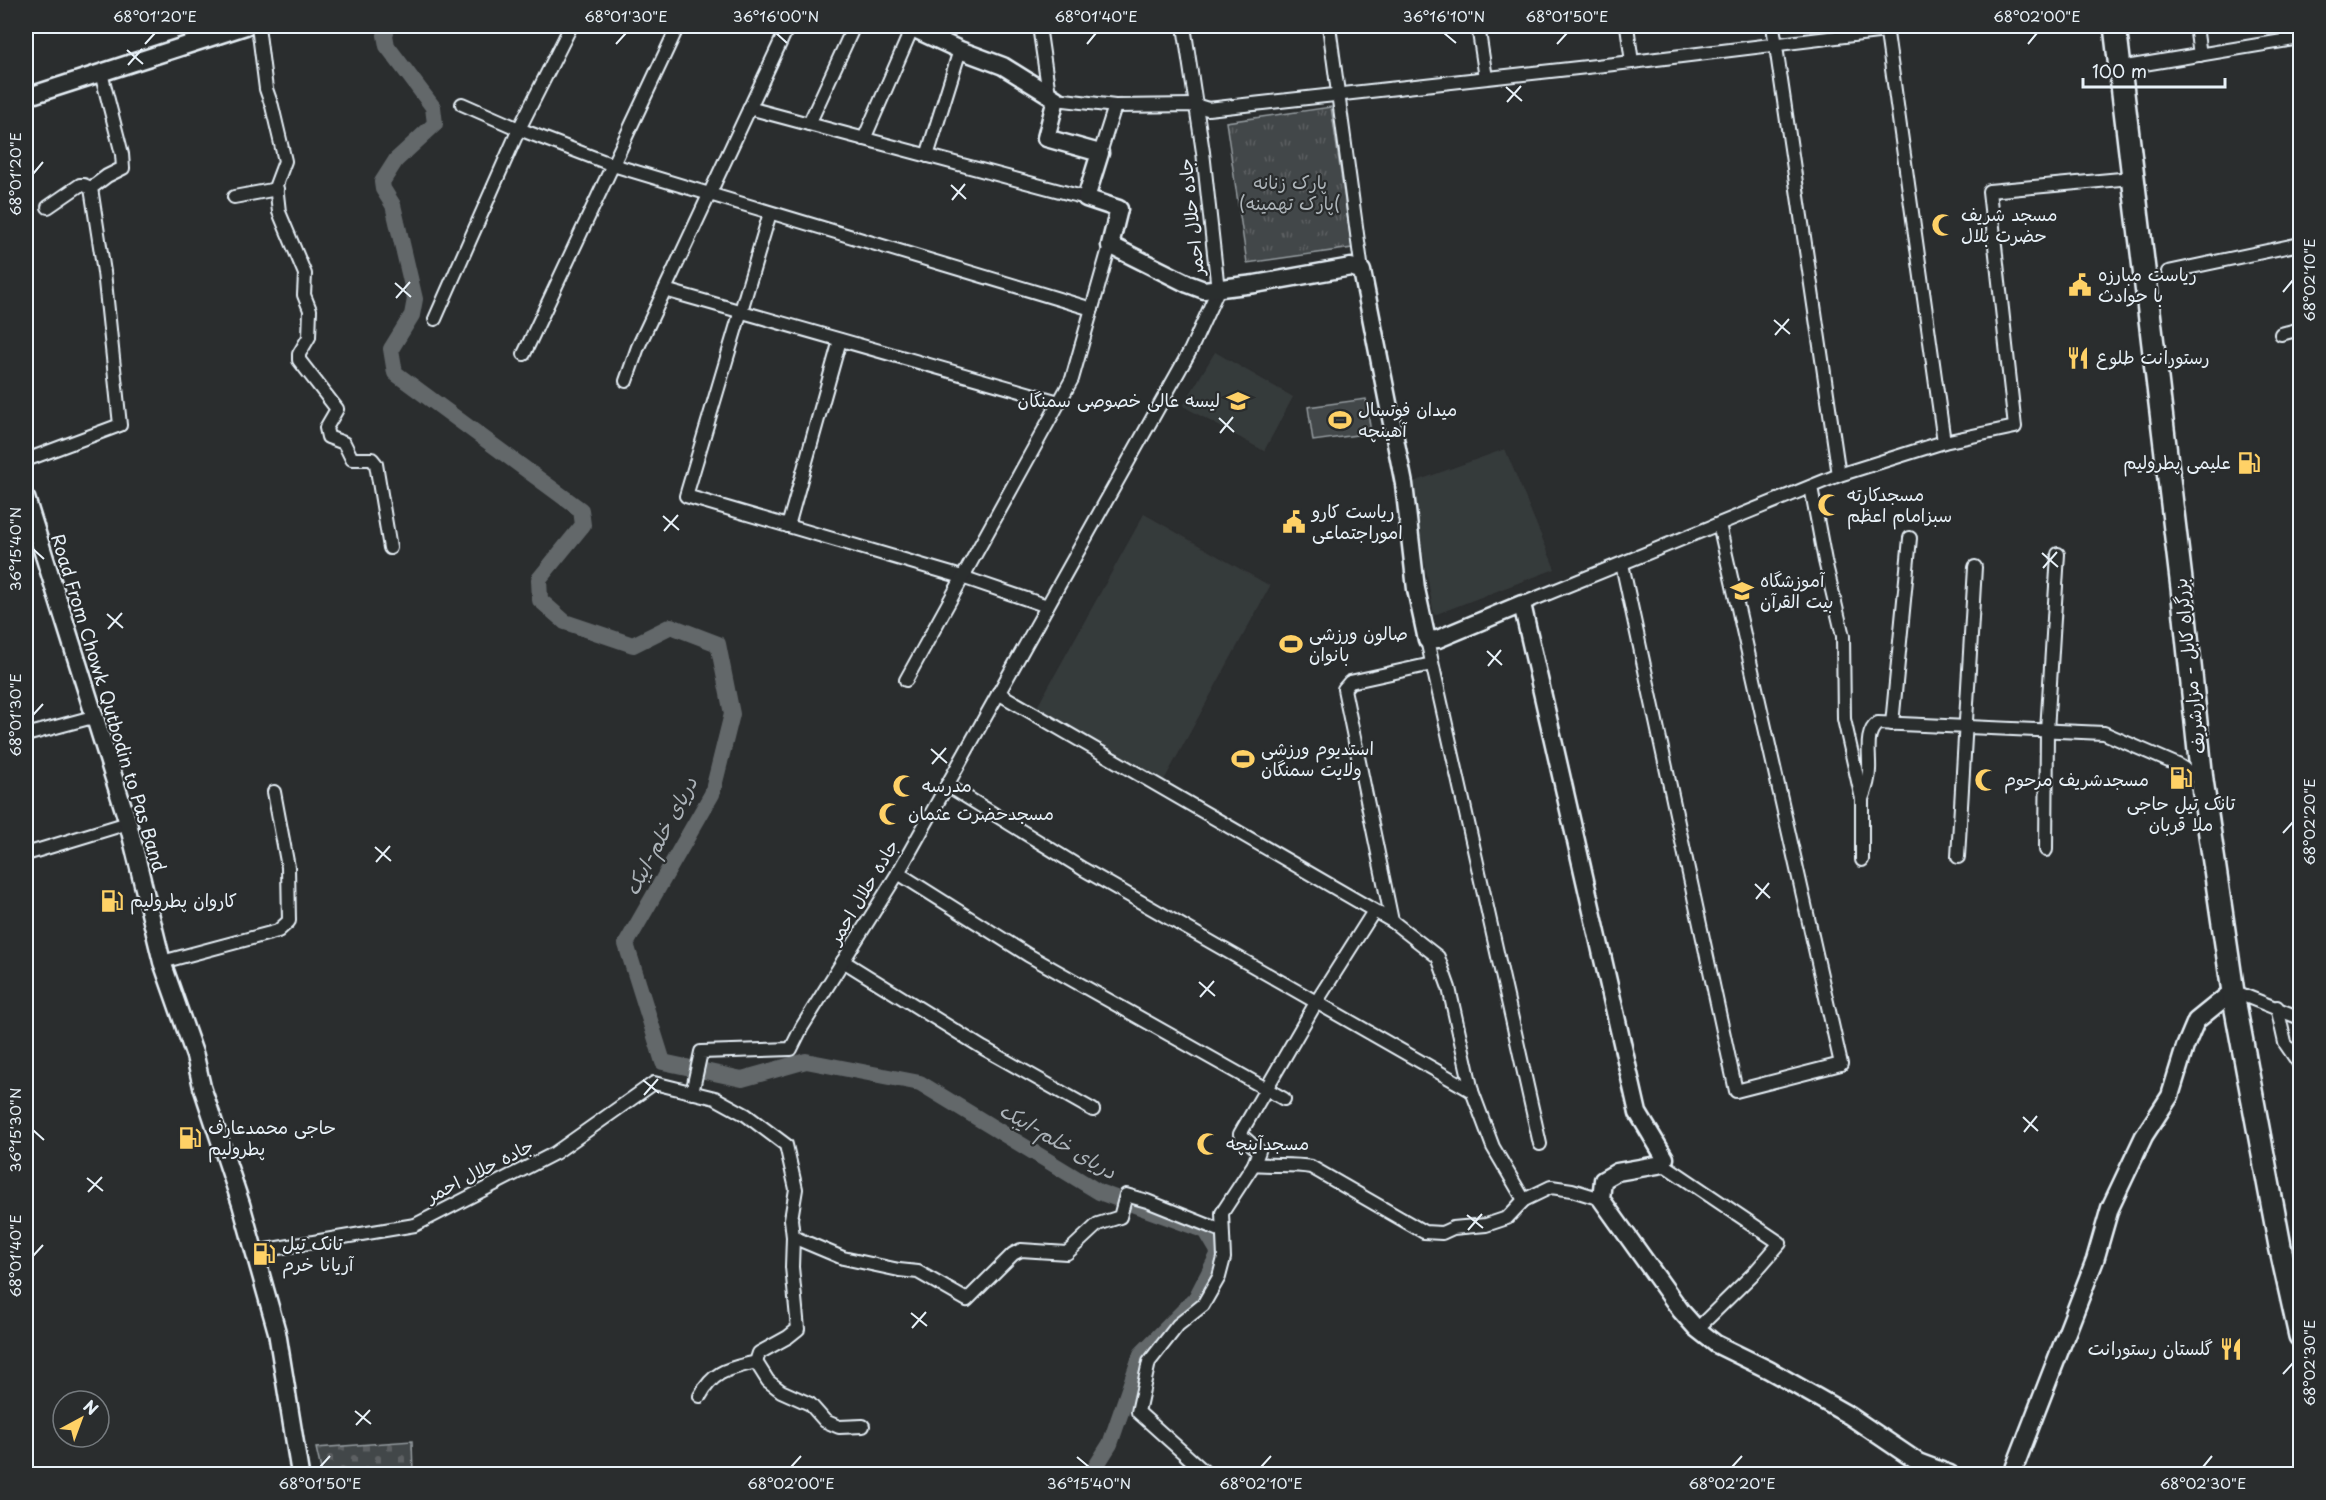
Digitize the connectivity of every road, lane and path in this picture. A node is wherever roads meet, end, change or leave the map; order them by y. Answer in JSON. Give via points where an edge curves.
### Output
{"nodes":[{"id":1,"x":246,"y":26,"type":"edge"},
{"id":2,"x":258,"y":26,"type":"edge"},
{"id":3,"x":571,"y":26,"type":"edge"},
{"id":4,"x":678,"y":26,"type":"edge"},
{"id":5,"x":788,"y":26,"type":"edge"},
{"id":6,"x":854,"y":26,"type":"edge"},
{"id":7,"x":911,"y":26,"type":"edge"},
{"id":8,"x":1039,"y":26,"type":"edge"},
{"id":9,"x":1184,"y":26,"type":"edge"},
{"id":10,"x":1329,"y":26,"type":"edge"},
{"id":11,"x":1478,"y":26,"type":"edge"},
{"id":12,"x":1627,"y":26,"type":"edge"},
{"id":13,"x":1773,"y":26,"type":"edge"},
{"id":14,"x":2115,"y":26,"type":"edge"},
{"id":15,"x":2196,"y":26,"type":"edge"},
{"id":16,"x":1886,"y":28,"type":"edge"},
{"id":17,"x":2301,"y":38,"type":"edge"},
{"id":18,"x":1776,"y":45,"type":"junction"},
{"id":19,"x":960,"y":50,"type":"junction"},
{"id":20,"x":2200,"y":55,"type":"junction"},
{"id":21,"x":1632,"y":62,"type":"junction"},
{"id":22,"x":2120,"y":68,"type":"junction"},
{"id":23,"x":101,"y":73,"type":"junction"},
{"id":24,"x":1486,"y":78,"type":"junction"},
{"id":25,"x":1339,"y":95,"type":"junction"},
{"id":26,"x":1052,"y":96,"type":"junction"},
{"id":27,"x":26,"y":97,"type":"edge"},
{"id":28,"x":462,"y":104,"type":"dead end"},
{"id":29,"x":1195,"y":105,"type":"junction"},
{"id":30,"x":1115,"y":106,"type":"junction"},
{"id":31,"x":749,"y":108,"type":"junction"},
{"id":32,"x":809,"y":124,"type":"junction"},
{"id":33,"x":519,"y":129,"type":"junction"},
{"id":34,"x":864,"y":139,"type":"junction"},
{"id":35,"x":1100,"y":153,"type":"junction"},
{"id":36,"x":927,"y":156,"type":"junction"},
{"id":37,"x":613,"y":165,"type":"junction"},
{"id":38,"x":2132,"y":178,"type":"junction"},
{"id":39,"x":91,"y":188,"type":"junction"},
{"id":40,"x":277,"y":189,"type":"junction"},
{"id":41,"x":709,"y":195,"type":"junction"},
{"id":42,"x":234,"y":198,"type":"dead end"},
{"id":43,"x":1086,"y":198,"type":"junction"},
{"id":44,"x":48,"y":207,"type":"dead end"},
{"id":45,"x":770,"y":213,"type":"junction"},
{"id":46,"x":2301,"y":244,"type":"edge"},
{"id":47,"x":1110,"y":245,"type":"junction"},
{"id":48,"x":1362,"y":271,"type":"junction"},
{"id":49,"x":2168,"y":272,"type":"dead end"},
{"id":50,"x":665,"y":290,"type":"junction"},
{"id":51,"x":1218,"y":290,"type":"junction"},
{"id":52,"x":1092,"y":309,"type":"junction"},
{"id":53,"x":741,"y":311,"type":"junction"},
{"id":54,"x":435,"y":319,"type":"dead end"},
{"id":55,"x":2301,"y":329,"type":"edge"},
{"id":56,"x":2281,"y":334,"type":"dead end"},
{"id":57,"x":840,"y":340,"type":"junction"},
{"id":58,"x":524,"y":354,"type":"dead end"},
{"id":59,"x":626,"y":381,"type":"dead end"},
{"id":60,"x":1059,"y":402,"type":"junction"},
{"id":61,"x":1944,"y":442,"type":"junction"},
{"id":62,"x":26,"y":460,"type":"edge"},
{"id":63,"x":1839,"y":475,"type":"junction"},
{"id":64,"x":1811,"y":487,"type":"junction"},
{"id":65,"x":26,"y":498,"type":"edge"},
{"id":66,"x":1719,"y":524,"type":"junction"},
{"id":67,"x":788,"y":526,"type":"junction"},
{"id":68,"x":1910,"y":538,"type":"dead end"},
{"id":69,"x":390,"y":548,"type":"dead end"},
{"id":70,"x":2058,"y":554,"type":"dead end"},
{"id":71,"x":1622,"y":564,"type":"junction"},
{"id":72,"x":1975,"y":567,"type":"dead end"},
{"id":73,"x":962,"y":577,"type":"junction"},
{"id":74,"x":1522,"y":604,"type":"junction"},
{"id":75,"x":1047,"y":606,"type":"junction"},
{"id":76,"x":1427,"y":640,"type":"junction"},
{"id":77,"x":1432,"y":664,"type":"junction"},
{"id":78,"x":906,"y":680,"type":"dead end"},
{"id":79,"x":998,"y":693,"type":"junction"},
{"id":80,"x":93,"y":717,"type":"junction"},
{"id":81,"x":1892,"y":724,"type":"junction"},
{"id":82,"x":1964,"y":728,"type":"junction"},
{"id":83,"x":2048,"y":731,"type":"junction"},
{"id":84,"x":26,"y":735,"type":"edge"},
{"id":85,"x":2202,"y":780,"type":"junction"},
{"id":86,"x":947,"y":785,"type":"junction"},
{"id":87,"x":274,"y":792,"type":"dead end"},
{"id":88,"x":1862,"y":799,"type":"junction"},
{"id":89,"x":128,"y":823,"type":"junction"},
{"id":90,"x":2046,"y":850,"type":"dead end"},
{"id":91,"x":26,"y":854,"type":"edge"},
{"id":92,"x":1959,"y":857,"type":"dead end"},
{"id":93,"x":1862,"y":860,"type":"dead end"},
{"id":94,"x":897,"y":873,"type":"junction"},
{"id":95,"x":1374,"y":911,"type":"junction"},
{"id":96,"x":1392,"y":921,"type":"junction"},
{"id":97,"x":843,"y":960,"type":"junction"},
{"id":98,"x":162,"y":962,"type":"junction"},
{"id":99,"x":2233,"y":990,"type":"junction"},
{"id":100,"x":1317,"y":1001,"type":"junction"},
{"id":101,"x":2277,"y":1007,"type":"junction"},
{"id":102,"x":2301,"y":1018,"type":"edge"},
{"id":103,"x":2301,"y":1065,"type":"edge"},
{"id":104,"x":1267,"y":1088,"type":"junction"},
{"id":105,"x":1472,"y":1091,"type":"junction"},
{"id":106,"x":692,"y":1093,"type":"junction"},
{"id":107,"x":1284,"y":1099,"type":"dead end"},
{"id":108,"x":1093,"y":1110,"type":"dead end"},
{"id":109,"x":1540,"y":1144,"type":"dead end"},
{"id":110,"x":1254,"y":1164,"type":"junction"},
{"id":111,"x":1663,"y":1164,"type":"junction"},
{"id":112,"x":1601,"y":1199,"type":"junction"},
{"id":113,"x":1524,"y":1200,"type":"junction"},
{"id":114,"x":1222,"y":1230,"type":"junction"},
{"id":115,"x":793,"y":1238,"type":"junction"},
{"id":116,"x":254,"y":1252,"type":"junction"},
{"id":117,"x":1697,"y":1329,"type":"junction"},
{"id":118,"x":2301,"y":1336,"type":"edge"},
{"id":119,"x":756,"y":1362,"type":"junction"},
{"id":120,"x":700,"y":1396,"type":"dead end"},
{"id":121,"x":863,"y":1426,"type":"dead end"},
{"id":122,"x":300,"y":1474,"type":"edge"},
{"id":123,"x":1207,"y":1474,"type":"edge"},
{"id":124,"x":1950,"y":1474,"type":"edge"},
{"id":125,"x":2012,"y":1474,"type":"edge"}],
"edges":[{"from":1,"to":23,"type":"street"},
{"from":2,"to":40,"type":"street","via":[[266,89],[285,161]]},
{"from":3,"to":33,"type":"street"},
{"from":4,"to":37,"type":"street"},
{"from":5,"to":31,"type":"street"},
{"from":6,"to":32,"type":"street"},
{"from":7,"to":19,"type":"street"},
{"from":7,"to":34,"type":"street"},
{"from":8,"to":26,"type":"street"},
{"from":9,"to":29,"type":"street","name":"جاده حلال احمر"},
{"from":10,"to":25,"type":"street"},
{"from":11,"to":24,"type":"street"},
{"from":12,"to":21,"type":"street"},
{"from":13,"to":18,"type":"street"},
{"from":14,"to":22,"type":"highway","name":"بزرگراه کابل - مزارشریف"},
{"from":15,"to":20,"type":"street"},
{"from":16,"to":18,"type":"street"},
{"from":16,"to":61,"type":"street"},
{"from":17,"to":20,"type":"street"},
{"from":18,"to":21,"type":"street"},
{"from":18,"to":63,"type":"street"},
{"from":19,"to":26,"type":"street","via":[[1003,66]]},
{"from":19,"to":36,"type":"street"},
{"from":20,"to":22,"type":"street"},
{"from":21,"to":24,"type":"street"},
{"from":22,"to":38,"type":"highway","name":"بزرگراه کابل - مزارشریف"},
{"from":23,"to":27,"type":"street"},
{"from":23,"to":39,"type":"street","via":[[123,168]]},
{"from":24,"to":25,"type":"street"},
{"from":25,"to":29,"type":"street","via":[[1208,109]]},
{"from":25,"to":48,"type":"street"},
{"from":26,"to":30,"type":"street"},
{"from":26,"to":35,"type":"street","via":[[1046,138]]},
{"from":28,"to":33,"type":"street"},
{"from":29,"to":30,"type":"street"},
{"from":29,"to":51,"type":"street","name":"جاده حلال احمر"},
{"from":30,"to":35,"type":"street"},
{"from":31,"to":32,"type":"street"},
{"from":31,"to":41,"type":"street"},
{"from":32,"to":34,"type":"street"},
{"from":33,"to":37,"type":"street"},
{"from":33,"to":54,"type":"street"},
{"from":34,"to":36,"type":"street"},
{"from":35,"to":43,"type":"street"},
{"from":36,"to":43,"type":"street"},
{"from":37,"to":41,"type":"street"},
{"from":37,"to":58,"type":"street"},
{"from":38,"to":61,"type":"street","via":[[1989,192],[2015,427]]},
{"from":38,"to":85,"type":"highway","name":"بزرگراه کابل - مزارشریف"},
{"from":39,"to":44,"type":"street","via":[[80,185]]},
{"from":39,"to":62,"type":"street","via":[[120,425]]},
{"from":40,"to":42,"type":"street"},
{"from":40,"to":69,"type":"street","via":[[279,212],[305,274],[304,295],[310,309],[309,337],[299,360],[337,409],[326,428],[328,437],[344,442],[352,459],[372,459],[376,464]]},
{"from":41,"to":45,"type":"street"},
{"from":41,"to":50,"type":"street"},
{"from":43,"to":47,"type":"street","via":[[1119,209]]},
{"from":45,"to":52,"type":"street"},
{"from":45,"to":53,"type":"street"},
{"from":46,"to":49,"type":"street"},
{"from":47,"to":51,"type":"street","via":[[1188,284]]},
{"from":47,"to":52,"type":"street"},
{"from":48,"to":51,"type":"street","via":[[1352,267]]},
{"from":48,"to":76,"type":"street","via":[[1404,484],[1416,590]]},
{"from":50,"to":53,"type":"street"},
{"from":50,"to":59,"type":"street"},
{"from":51,"to":75,"type":"street","name":"جاده حلال احمر","via":[[1190,351]]},
{"from":52,"to":60,"type":"street","via":[[1072,379]]},
{"from":53,"to":57,"type":"street"},
{"from":53,"to":67,"type":"street","via":[[686,496]]},
{"from":55,"to":56,"type":"street"},
{"from":57,"to":60,"type":"street"},
{"from":57,"to":67,"type":"street"},
{"from":60,"to":73,"type":"street"},
{"from":61,"to":63,"type":"street"},
{"from":63,"to":64,"type":"street"},
{"from":64,"to":66,"type":"street"},
{"from":64,"to":88,"type":"street","via":[[1843,636],[1844,718]]},
{"from":65,"to":80,"type":"street","name":"Road From Chowk Qutbodin to Pas Band"},
{"from":66,"to":71,"type":"street"},
{"from":66,"to":71,"type":"street","via":[[1841,1064],[1736,1091]]},
{"from":67,"to":73,"type":"street"},
{"from":68,"to":81,"type":"street"},
{"from":70,"to":83,"type":"street"},
{"from":71,"to":74,"type":"street"},
{"from":72,"to":82,"type":"street"},
{"from":73,"to":75,"type":"street"},
{"from":73,"to":78,"type":"street"},
{"from":74,"to":76,"type":"street"},
{"from":74,"to":111,"type":"street","via":[[1635,1103],[1665,1158]]},
{"from":75,"to":79,"type":"street","name":"جاده حلال احمر"},
{"from":76,"to":77,"type":"street"},
{"from":77,"to":96,"type":"street","via":[[1350,682],[1344,689]]},
{"from":77,"to":109,"type":"street"},
{"from":79,"to":86,"type":"street","name":"جاده حلال احمر"},
{"from":79,"to":95,"type":"street"},
{"from":80,"to":84,"type":"street"},
{"from":80,"to":89,"type":"street","name":"Road From Chowk Qutbodin to Pas Band"},
{"from":81,"to":82,"type":"street"},
{"from":81,"to":88,"type":"street","via":[[1878,723],[1872,727],[1869,772]]},
{"from":82,"to":83,"type":"street"},
{"from":82,"to":92,"type":"street"},
{"from":83,"to":85,"type":"street","via":[[2118,737]]},
{"from":83,"to":90,"type":"street"},
{"from":85,"to":99,"type":"highway","name":"بزرگراه کابل - مزارشریف"},
{"from":86,"to":94,"type":"street","name":"جاده حلال احمر"},
{"from":86,"to":100,"type":"street","via":[[1083,868]]},
{"from":87,"to":98,"type":"street","via":[[288,867],[286,926],[278,932]]},
{"from":88,"to":93,"type":"street"},
{"from":89,"to":91,"type":"street"},
{"from":89,"to":98,"type":"street","name":"Road From Chowk Qutbodin to Pas Band"},
{"from":94,"to":97,"type":"street","name":"جاده حلال احمر"},
{"from":94,"to":104,"type":"street","via":[[1028,955]]},
{"from":95,"to":96,"type":"street"},
{"from":95,"to":100,"type":"street"},
{"from":96,"to":105,"type":"street","via":[[1438,957],[1449,988]]},
{"from":97,"to":106,"type":"street","name":"جاده حلال احمر","via":[[790,1049],[701,1052]]},
{"from":97,"to":108,"type":"street","via":[[983,1048]]},
{"from":98,"to":116,"type":"street","name":"Road From Chowk Qutbodin to Pas Band","via":[[195,1056]]},
{"from":99,"to":101,"type":"street"},
{"from":99,"to":118,"type":"highway","name":"بزرگراه کابل - مزارشریف","via":[[2280,1246]]},
{"from":99,"to":125,"type":"street","via":[[2196,1021],[2170,1096],[2144,1136],[2110,1208],[2095,1260]]},
{"from":100,"to":104,"type":"street"},
{"from":100,"to":105,"type":"street"},
{"from":101,"to":102,"type":"street"},
{"from":101,"to":103,"type":"street","via":[[2285,1043]]},
{"from":104,"to":107,"type":"street"},
{"from":104,"to":110,"type":"street","via":[[1240,1134],[1259,1151]]},
{"from":105,"to":113,"type":"street","via":[[1493,1147]]},
{"from":106,"to":115,"type":"street","via":[[715,1098],[746,1115],[786,1145],[796,1189],[791,1219]]},
{"from":106,"to":116,"type":"street","name":"جاده حلال احمر","via":[[654,1083],[555,1153],[415,1225]]},
{"from":110,"to":113,"type":"street","via":[[1311,1167],[1424,1232],[1442,1233],[1486,1225],[1507,1218]]},
{"from":110,"to":114,"type":"street","via":[[1222,1213]]},
{"from":111,"to":112,"type":"street","via":[[1617,1172],[1603,1180]]},
{"from":111,"to":117,"type":"street","via":[[1780,1243]]},
{"from":112,"to":113,"type":"street","via":[[1551,1187]]},
{"from":112,"to":117,"type":"street"},
{"from":114,"to":115,"type":"street","via":[[1126,1195],[1120,1217],[1098,1224],[1067,1253],[1022,1250],[1013,1254],[967,1300],[918,1272],[843,1258]]},
{"from":114,"to":123,"type":"street","via":[[1224,1258],[1219,1277],[1203,1305],[1178,1325],[1149,1362],[1138,1412]]},
{"from":115,"to":119,"type":"street","via":[[798,1329],[759,1353]]},
{"from":116,"to":122,"type":"street","name":"Road From Chowk Qutbodin to Pas Band","via":[[277,1332]]},
{"from":117,"to":124,"type":"street","via":[[1716,1344],[1850,1416],[1918,1462]]},
{"from":119,"to":120,"type":"street","via":[[713,1377]]},
{"from":119,"to":121,"type":"street","via":[[768,1381],[810,1404],[825,1421],[839,1427]]}]}
